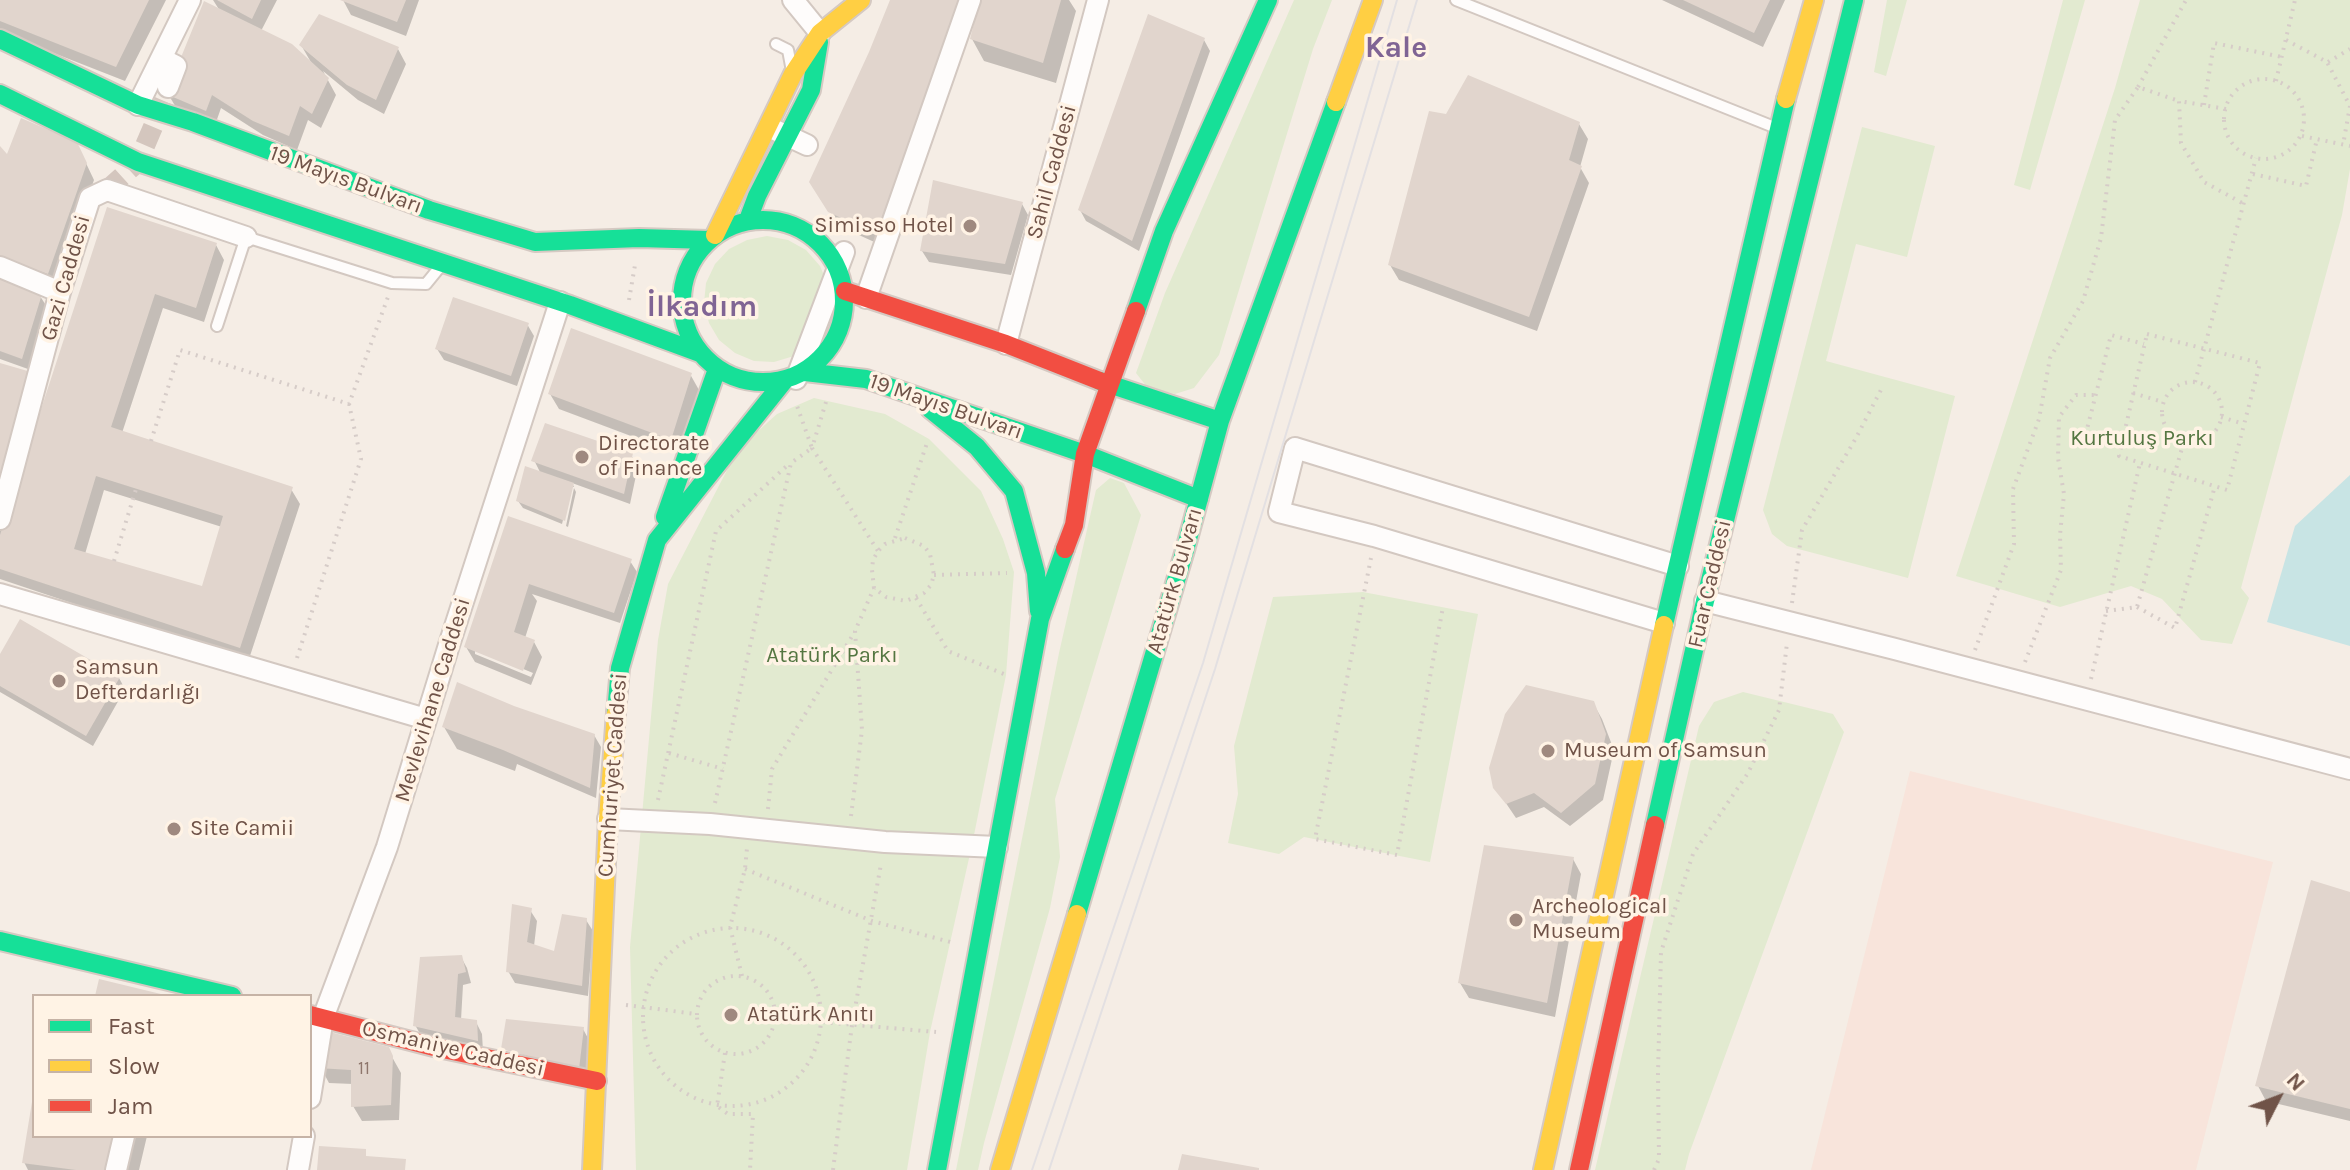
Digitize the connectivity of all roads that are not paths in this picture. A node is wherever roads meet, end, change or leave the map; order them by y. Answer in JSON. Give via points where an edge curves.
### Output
{"nodes":[{"id":1,"x":190,"y":0,"type":"edge"},
{"id":2,"x":793,"y":0,"type":"edge"},
{"id":3,"x":861,"y":0,"type":"edge"},
{"id":4,"x":970,"y":0,"type":"edge"},
{"id":5,"x":1098,"y":0,"type":"edge"},
{"id":6,"x":1268,"y":0,"type":"edge"},
{"id":7,"x":1373,"y":0,"type":"edge"},
{"id":8,"x":1456,"y":0,"type":"edge"},
{"id":9,"x":1814,"y":0,"type":"edge"},
{"id":10,"x":1854,"y":0,"type":"edge"},
{"id":11,"x":820,"y":33,"type":"junction"},
{"id":12,"x":0,"y":39,"type":"edge"},
{"id":13,"x":776,"y":44,"type":"dead end"},
{"id":14,"x":162,"y":59,"type":"junction"},
{"id":15,"x":793,"y":74,"type":"junction"},
{"id":16,"x":168,"y":87,"type":"tunnel mouth"},
{"id":17,"x":0,"y":94,"type":"edge"},
{"id":18,"x":138,"y":105,"type":"junction"},
{"id":19,"x":761,"y":124,"type":"junction"},
{"id":20,"x":1777,"y":129,"type":"junction"},
{"id":21,"x":787,"y":136,"type":"junction"},
{"id":22,"x":807,"y":145,"type":"dead end"},
{"id":23,"x":748,"y":220,"type":"junction"},
{"id":24,"x":246,"y":237,"type":"junction"},
{"id":25,"x":712,"y":238,"type":"junction"},
{"id":26,"x":841,"y":260,"type":"junction"},
{"id":27,"x":443,"y":263,"type":"junction"},
{"id":28,"x":0,"y":267,"type":"edge"},
{"id":29,"x":845,"y":291,"type":"junction"},
{"id":30,"x":60,"y":292,"type":"junction"},
{"id":31,"x":866,"y":298,"type":"junction"},
{"id":32,"x":560,"y":302,"type":"junction"},
{"id":33,"x":217,"y":326,"type":"dead end"},
{"id":34,"x":1006,"y":344,"type":"junction"},
{"id":35,"x":700,"y":353,"type":"junction"},
{"id":36,"x":717,"y":369,"type":"junction"},
{"id":37,"x":795,"y":380,"type":"junction"},
{"id":38,"x":1108,"y":384,"type":"junction"},
{"id":39,"x":916,"y":396,"type":"junction"},
{"id":40,"x":1220,"y":421,"type":"junction"},
{"id":41,"x":1085,"y":454,"type":"junction"},
{"id":42,"x":1199,"y":499,"type":"junction"},
{"id":43,"x":0,"y":519,"type":"edge"},
{"id":44,"x":657,"y":540,"type":"junction"},
{"id":45,"x":1678,"y":566,"type":"junction"},
{"id":46,"x":0,"y":594,"type":"edge"},
{"id":47,"x":1705,"y":601,"type":"junction"},
{"id":48,"x":1040,"y":619,"type":"junction"},
{"id":49,"x":1664,"y":623,"type":"junction"},
{"id":50,"x":426,"y":719,"type":"junction"},
{"id":51,"x":2350,"y":769,"type":"edge"},
{"id":52,"x":608,"y":819,"type":"junction"},
{"id":53,"x":997,"y":847,"type":"junction"},
{"id":54,"x":0,"y":941,"type":"edge"},
{"id":55,"x":162,"y":988,"type":"edge"},
{"id":56,"x":214,"y":994,"type":"edge"},
{"id":57,"x":317,"y":1016,"type":"edge"},
{"id":58,"x":312,"y":1075,"type":"edge"},
{"id":59,"x":597,"y":1081,"type":"junction"},
{"id":60,"x":124,"y":1138,"type":"edge"},
{"id":61,"x":304,"y":1138,"type":"edge"},
{"id":62,"x":116,"y":1170,"type":"edge"},
{"id":63,"x":298,"y":1170,"type":"edge"},
{"id":64,"x":592,"y":1170,"type":"edge"},
{"id":65,"x":937,"y":1170,"type":"edge"},
{"id":66,"x":1000,"y":1170,"type":"edge"},
{"id":67,"x":1543,"y":1170,"type":"edge"},
{"id":68,"x":1579,"y":1170,"type":"edge"}],
"edges":[{"from":1,"to":14,"type":"street"},
{"from":2,"to":11,"type":"street"},
{"from":3,"to":11,"type":"main road"},
{"from":4,"to":31,"type":"street"},
{"from":5,"to":34,"type":"street","name":"Sahil Caddesi"},
{"from":6,"to":38,"type":"main road","via":[[1164,231]]},
{"from":7,"to":40,"type":"main road","name":"Atatürk Bulvarı"},
{"from":8,"to":20,"type":"lane"},
{"from":9,"to":20,"type":"main road","name":"Fuar Caddesi"},
{"from":10,"to":47,"type":"main road","name":"Fuar Caddesi"},
{"from":11,"to":15,"type":"main road"},
{"from":11,"to":21,"type":"main road","via":[[811,90]]},
{"from":12,"to":18,"type":"main road","name":"19 Mayıs Bulvarı"},
{"from":13,"to":15,"type":"lane","via":[[788,50]]},
{"from":14,"to":16,"type":"street","via":[[176,66]]},
{"from":14,"to":18,"type":"street"},
{"from":15,"to":19,"type":"main road"},
{"from":17,"to":27,"type":"main road","name":"19 Mayıs Bulvarı","via":[[138,162]]},
{"from":18,"to":25,"type":"main road","name":"19 Mayıs Bulvarı","via":[[429,210],[535,242]]},
{"from":19,"to":21,"type":"street"},
{"from":19,"to":25,"type":"main road"},
{"from":20,"to":45,"type":"main road","name":"Fuar Caddesi"},
{"from":21,"to":22,"type":"street"},
{"from":21,"to":23,"type":"main road"},
{"from":23,"to":25,"type":"main road"},
{"from":23,"to":26,"type":"main road","via":[[775,220],[800,228]]},
{"from":24,"to":27,"type":"lane","name":"Gazi Caddesi","via":[[392,283],[426,284]]},
{"from":24,"to":30,"type":"street","name":"Gazi Caddesi","via":[[107,190],[90,198]]},
{"from":24,"to":33,"type":"lane"},
{"from":25,"to":35,"type":"main road","via":[[696,254],[685,277],[681,304]]},
{"from":26,"to":29,"type":"main road"},
{"from":26,"to":37,"type":"street"},
{"from":27,"to":32,"type":"main road","name":"19 Mayıs Bulvarı"},
{"from":28,"to":30,"type":"street"},
{"from":29,"to":31,"type":"main road"},
{"from":29,"to":37,"type":"main road","name":"Cumhuriyet Caddesi","via":[[837,337],[824,357]]},
{"from":30,"to":43,"type":"street","name":"Gazi Caddesi"},
{"from":31,"to":34,"type":"main road"},
{"from":32,"to":35,"type":"main road","name":"19 Mayıs Bulvarı"},
{"from":32,"to":50,"type":"street","name":"Mevlevihane Caddesi"},
{"from":34,"to":38,"type":"main road"},
{"from":35,"to":36,"type":"main road"},
{"from":36,"to":37,"type":"main road","via":[[761,383]]},
{"from":36,"to":44,"type":"main road"},
{"from":37,"to":39,"type":"main road","name":"19 Mayıs Bulvarı","via":[[835,374]]},
{"from":37,"to":44,"type":"main road","name":"Cumhuriyet Caddesi"},
{"from":38,"to":40,"type":"main road"},
{"from":38,"to":41,"type":"main road"},
{"from":39,"to":41,"type":"main road","name":"19 Mayıs Bulvarı"},
{"from":39,"to":48,"type":"main road","via":[[977,447],[1014,491],[1036,573]]},
{"from":40,"to":42,"type":"main road","name":"Atatürk Bulvarı"},
{"from":41,"to":42,"type":"main road","name":"19 Mayıs Bulvarı"},
{"from":41,"to":48,"type":"main road","via":[[1074,525]]},
{"from":42,"to":66,"type":"main road","name":"Atatürk Bulvarı"},
{"from":44,"to":52,"type":"main road","name":"Cumhuriyet Caddesi","via":[[620,668]]},
{"from":45,"to":49,"type":"main road","name":"Fuar Caddesi"},
{"from":45,"to":49,"type":"street","via":[[1295,448],[1279,512]]},
{"from":46,"to":50,"type":"street"},
{"from":47,"to":51,"type":"street"},
{"from":47,"to":68,"type":"main road","name":"Fuar Caddesi"},
{"from":48,"to":53,"type":"main road"},
{"from":49,"to":67,"type":"main road","name":"Fuar Caddesi"},
{"from":50,"to":57,"type":"street","name":"Mevlevihane Caddesi","via":[[387,847]]},
{"from":52,"to":53,"type":"street"},
{"from":52,"to":59,"type":"main road","name":"Cumhuriyet Caddesi"},
{"from":53,"to":65,"type":"main road"},
{"from":54,"to":55,"type":"main road"},
{"from":55,"to":56,"type":"main road"},
{"from":57,"to":58,"type":"street","name":"Mevlevihane Caddesi"},
{"from":57,"to":59,"type":"main road","name":"Osmaniye Caddesi"},
{"from":59,"to":64,"type":"main road","name":"Cumhuriyet Caddesi"},
{"from":60,"to":62,"type":"street"},
{"from":61,"to":63,"type":"street"}]}
